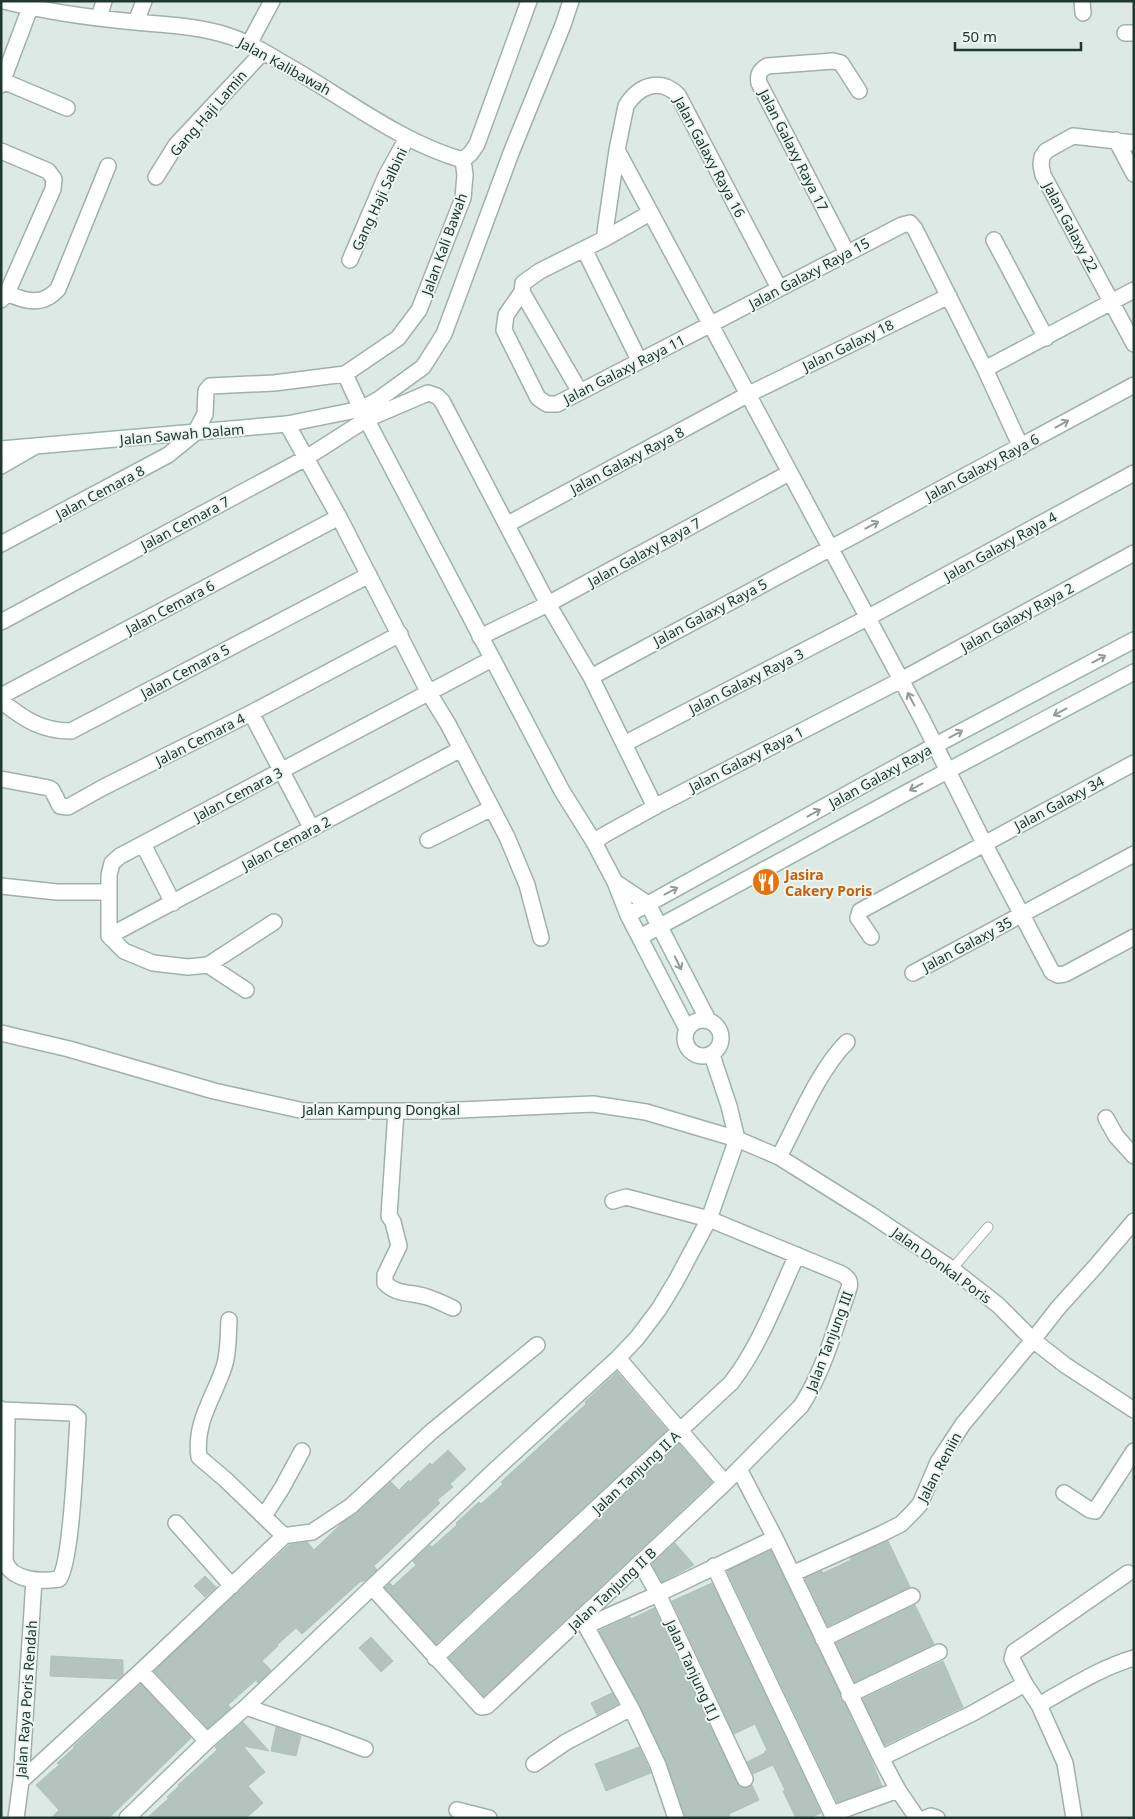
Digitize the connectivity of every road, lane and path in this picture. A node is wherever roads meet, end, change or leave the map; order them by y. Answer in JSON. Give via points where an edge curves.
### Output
{"nodes":[{"id":1,"x":4,"y":1,"type":"edge"},
{"id":2,"x":104,"y":1,"type":"edge"},
{"id":3,"x":144,"y":1,"type":"edge"},
{"id":4,"x":272,"y":1,"type":"edge"},
{"id":5,"x":529,"y":1,"type":"edge"},
{"id":6,"x":571,"y":1,"type":"edge"},
{"id":7,"x":30,"y":8,"type":"junction"},
{"id":8,"x":99,"y":18,"type":"junction"},
{"id":9,"x":136,"y":22,"type":"junction"},
{"id":10,"x":256,"y":48,"type":"junction"},
{"id":11,"x":2,"y":83,"type":"edge"},
{"id":12,"x":859,"y":91,"type":"dead end"},
{"id":13,"x":66,"y":108,"type":"dead end"},
{"id":14,"x":407,"y":138,"type":"junction"},
{"id":15,"x":1116,"y":140,"type":"junction"},
{"id":16,"x":1134,"y":143,"type":"edge"},
{"id":17,"x":617,"y":150,"type":"junction"},
{"id":18,"x":1,"y":151,"type":"edge"},
{"id":19,"x":463,"y":160,"type":"junction"},
{"id":20,"x":108,"y":166,"type":"dead end"},
{"id":21,"x":1134,"y":174,"type":"edge"},
{"id":22,"x":156,"y":177,"type":"dead end"},
{"id":23,"x":650,"y":213,"type":"junction"},
{"id":24,"x":604,"y":239,"type":"junction"},
{"id":25,"x":994,"y":240,"type":"dead end"},
{"id":26,"x":584,"y":249,"type":"junction"},
{"id":27,"x":847,"y":253,"type":"junction"},
{"id":28,"x":350,"y":260,"type":"dead end"},
{"id":29,"x":779,"y":288,"type":"junction"},
{"id":30,"x":1134,"y":290,"type":"edge"},
{"id":31,"x":522,"y":292,"type":"junction"},
{"id":32,"x":949,"y":296,"type":"junction"},
{"id":33,"x":4,"y":297,"type":"edge"},
{"id":34,"x":1112,"y":302,"type":"junction"},
{"id":35,"x":710,"y":326,"type":"junction"},
{"id":36,"x":1046,"y":338,"type":"junction"},
{"id":37,"x":1134,"y":344,"type":"edge"},
{"id":38,"x":639,"y":360,"type":"junction"},
{"id":39,"x":985,"y":369,"type":"junction"},
{"id":40,"x":347,"y":380,"type":"junction"},
{"id":41,"x":1134,"y":385,"type":"edge"},
{"id":42,"x":580,"y":392,"type":"junction"},
{"id":43,"x":747,"y":395,"type":"junction"},
{"id":44,"x":361,"y":410,"type":"junction"},
{"id":45,"x":287,"y":424,"type":"junction"},
{"id":46,"x":195,"y":433,"type":"junction"},
{"id":47,"x":34,"y":447,"type":"junction"},
{"id":48,"x":1021,"y":447,"type":"junction"},
{"id":49,"x":1,"y":449,"type":"edge"},
{"id":50,"x":306,"y":458,"type":"junction"},
{"id":51,"x":1,"y":466,"type":"edge"},
{"id":52,"x":789,"y":473,"type":"junction"},
{"id":53,"x":1134,"y":473,"type":"edge"},
{"id":54,"x":339,"y":517,"type":"junction"},
{"id":55,"x":508,"y":524,"type":"junction"},
{"id":56,"x":1,"y":544,"type":"edge"},
{"id":57,"x":829,"y":548,"type":"junction"},
{"id":58,"x":1134,"y":553,"type":"edge"},
{"id":59,"x":369,"y":575,"type":"junction"},
{"id":60,"x":548,"y":604,"type":"junction"},
{"id":61,"x":867,"y":618,"type":"junction"},
{"id":62,"x":1,"y":622,"type":"edge"},
{"id":63,"x":400,"y":634,"type":"junction"},
{"id":64,"x":480,"y":638,"type":"junction"},
{"id":65,"x":1134,"y":640,"type":"edge"},
{"id":66,"x":492,"y":658,"type":"junction"},
{"id":67,"x":1134,"y":672,"type":"edge"},
{"id":68,"x":591,"y":677,"type":"junction"},
{"id":69,"x":901,"y":680,"type":"junction"},
{"id":70,"x":429,"y":693,"type":"junction"},
{"id":71,"x":1,"y":696,"type":"edge"},
{"id":72,"x":1,"y":701,"type":"edge"},
{"id":73,"x":251,"y":713,"type":"junction"},
{"id":74,"x":624,"y":744,"type":"junction"},
{"id":75,"x":934,"y":746,"type":"junction"},
{"id":76,"x":462,"y":749,"type":"junction"},
{"id":77,"x":1134,"y":763,"type":"edge"},
{"id":78,"x":281,"y":771,"type":"junction"},
{"id":79,"x":947,"y":771,"type":"junction"},
{"id":80,"x":1,"y":779,"type":"edge"},
{"id":81,"x":655,"y":807,"type":"junction"},
{"id":82,"x":492,"y":808,"type":"junction"},
{"id":83,"x":312,"y":829,"type":"junction"},
{"id":84,"x":428,"y":840,"type":"dead end"},
{"id":85,"x":594,"y":842,"type":"junction"},
{"id":86,"x":984,"y":843,"type":"junction"},
{"id":87,"x":143,"y":844,"type":"junction"},
{"id":88,"x":1134,"y":854,"type":"edge"},
{"id":89,"x":615,"y":882,"type":"junction"},
{"id":90,"x":1,"y":886,"type":"edge"},
{"id":91,"x":108,"y":892,"type":"junction"},
{"id":92,"x":173,"y":903,"type":"junction"},
{"id":93,"x":648,"y":904,"type":"junction"},
{"id":94,"x":1021,"y":914,"type":"junction"},
{"id":95,"x":628,"y":915,"type":"junction"},
{"id":96,"x":274,"y":922,"type":"dead end"},
{"id":97,"x":660,"y":927,"type":"junction"},
{"id":98,"x":109,"y":936,"type":"junction"},
{"id":99,"x":640,"y":937,"type":"junction"},
{"id":100,"x":871,"y":937,"type":"dead end"},
{"id":101,"x":541,"y":938,"type":"dead end"},
{"id":102,"x":1134,"y":938,"type":"edge"},
{"id":103,"x":208,"y":965,"type":"junction"},
{"id":104,"x":912,"y":973,"type":"dead end"},
{"id":105,"x":246,"y":990,"type":"dead end"},
{"id":106,"x":708,"y":1020,"type":"junction"},
{"id":107,"x":687,"y":1029,"type":"junction"},
{"id":108,"x":1,"y":1033,"type":"edge"},
{"id":109,"x":848,"y":1042,"type":"dead end"},
{"id":110,"x":712,"y":1054,"type":"junction"},
{"id":111,"x":396,"y":1111,"type":"junction"},
{"id":112,"x":1106,"y":1118,"type":"dead end"},
{"id":113,"x":737,"y":1138,"type":"junction"},
{"id":114,"x":1134,"y":1156,"type":"edge"},
{"id":115,"x":780,"y":1157,"type":"junction"},
{"id":116,"x":613,"y":1201,"type":"dead end"},
{"id":117,"x":709,"y":1219,"type":"junction"},
{"id":118,"x":1134,"y":1221,"type":"edge"},
{"id":119,"x":988,"y":1227,"type":"dead end"},
{"id":120,"x":797,"y":1255,"type":"junction"},
{"id":121,"x":952,"y":1269,"type":"junction"},
{"id":122,"x":453,"y":1308,"type":"dead end"},
{"id":123,"x":229,"y":1320,"type":"dead end"},
{"id":124,"x":1033,"y":1340,"type":"junction"},
{"id":125,"x":537,"y":1345,"type":"dead end"},
{"id":126,"x":618,"y":1358,"type":"junction"},
{"id":127,"x":2,"y":1409,"type":"edge"},
{"id":128,"x":1134,"y":1410,"type":"edge"},
{"id":129,"x":681,"y":1430,"type":"junction"},
{"id":130,"x":302,"y":1451,"type":"dead end"},
{"id":131,"x":1134,"y":1451,"type":"edge"},
{"id":132,"x":739,"y":1469,"type":"junction"},
{"id":133,"x":725,"y":1483,"type":"junction"},
{"id":134,"x":1064,"y":1493,"type":"dead end"},
{"id":135,"x":264,"y":1516,"type":"junction"},
{"id":136,"x":176,"y":1523,"type":"dead end"},
{"id":137,"x":282,"y":1536,"type":"junction"},
{"id":138,"x":775,"y":1538,"type":"junction"},
{"id":139,"x":640,"y":1562,"type":"junction"},
{"id":140,"x":714,"y":1566,"type":"junction"},
{"id":141,"x":5,"y":1570,"type":"edge"},
{"id":142,"x":1128,"y":1573,"type":"dead end"},
{"id":143,"x":792,"y":1574,"type":"junction"},
{"id":144,"x":34,"y":1580,"type":"junction"},
{"id":145,"x":232,"y":1586,"type":"junction"},
{"id":146,"x":372,"y":1588,"type":"junction"},
{"id":147,"x":658,"y":1594,"type":"junction"},
{"id":148,"x":912,"y":1596,"type":"dead end"},
{"id":149,"x":584,"y":1622,"type":"junction"},
{"id":150,"x":823,"y":1639,"type":"junction"},
{"id":151,"x":940,"y":1652,"type":"dead end"},
{"id":152,"x":435,"y":1658,"type":"junction"},
{"id":153,"x":1134,"y":1658,"type":"edge"},
{"id":154,"x":141,"y":1672,"type":"junction"},
{"id":155,"x":1025,"y":1684,"type":"junction"},
{"id":156,"x":850,"y":1695,"type":"junction"},
{"id":157,"x":1038,"y":1705,"type":"junction"},
{"id":158,"x":246,"y":1707,"type":"junction"},
{"id":159,"x":631,"y":1708,"type":"junction"},
{"id":160,"x":207,"y":1741,"type":"junction"},
{"id":161,"x":365,"y":1749,"type":"dead end"},
{"id":162,"x":881,"y":1758,"type":"junction"},
{"id":163,"x":534,"y":1764,"type":"dead end"},
{"id":164,"x":745,"y":1779,"type":"dead end"},
{"id":165,"x":21,"y":1781,"type":"junction"},
{"id":166,"x":898,"y":1790,"type":"junction"},
{"id":167,"x":457,"y":1810,"type":"dead end"},
{"id":168,"x":826,"y":1816,"type":"edge"},
{"id":169,"x":919,"y":1817,"type":"edge"},
{"id":170,"x":16,"y":1818,"type":"edge"},
{"id":171,"x":127,"y":1818,"type":"edge"},
{"id":172,"x":489,"y":1818,"type":"edge"},
{"id":173,"x":676,"y":1818,"type":"edge"},
{"id":174,"x":937,"y":1818,"type":"edge"},
{"id":175,"x":1074,"y":1818,"type":"edge"}],
"edges":[{"from":1,"to":7,"type":"street","name":"Jalan Kalibawah"},
{"from":2,"to":8,"type":"street"},
{"from":3,"to":9,"type":"street"},
{"from":4,"to":10,"type":"street","name":"Gang Haji Lamin"},
{"from":5,"to":19,"type":"street","via":[[478,144]]},
{"from":6,"to":44,"type":"street","via":[[444,334],[423,366]]},
{"from":7,"to":8,"type":"street","name":"Jalan Kalibawah"},
{"from":7,"to":11,"type":"street"},
{"from":8,"to":9,"type":"street","name":"Jalan Kalibawah"},
{"from":9,"to":10,"type":"street","name":"Jalan Kalibawah","via":[[202,29]]},
{"from":10,"to":14,"type":"street","name":"Jalan Kalibawah"},
{"from":10,"to":22,"type":"street","name":"Gang Haji Lamin","via":[[176,145]]},
{"from":11,"to":13,"type":"street"},
{"from":12,"to":27,"type":"street","name":"Jalan Galaxy Raya 17","via":[[841,63],[833,61],[767,66],[758,75]]},
{"from":14,"to":19,"type":"street","name":"Jalan Kalibawah"},
{"from":14,"to":28,"type":"street","name":"Gang Haji Salbini","via":[[386,176]]},
{"from":15,"to":16,"type":"street","name":"Jalan Galaxy 22"},
{"from":15,"to":21,"type":"street"},
{"from":15,"to":34,"type":"street","name":"Jalan Galaxy 22","via":[[1073,136],[1046,151],[1041,165]]},
{"from":17,"to":23,"type":"street"},
{"from":17,"to":24,"type":"street"},
{"from":17,"to":29,"type":"street","name":"Jalan Galaxy Raya 16","via":[[630,100],[653,85],[671,88],[678,95]]},
{"from":18,"to":33,"type":"street","via":[[48,171],[54,179],[53,189]]},
{"from":19,"to":40,"type":"street","name":"Jalan Kali Bawah","via":[[463,198],[419,310],[398,338]]},
{"from":20,"to":33,"type":"street","via":[[58,289],[42,301]]},
{"from":23,"to":24,"type":"street","name":"Jalan Galaxy Raya 11"},
{"from":23,"to":35,"type":"street"},
{"from":24,"to":26,"type":"street","name":"Jalan Galaxy Raya 11"},
{"from":25,"to":36,"type":"street"},
{"from":26,"to":31,"type":"street","name":"Jalan Galaxy Raya 11","via":[[530,277],[523,284]]},
{"from":26,"to":38,"type":"street"},
{"from":27,"to":29,"type":"street","name":"Jalan Galaxy Raya 15"},
{"from":27,"to":32,"type":"street","name":"Jalan Galaxy Raya 15","via":[[910,223]]},
{"from":29,"to":35,"type":"street","name":"Jalan Galaxy Raya 15"},
{"from":30,"to":34,"type":"street"},
{"from":31,"to":42,"type":"street"},
{"from":31,"to":42,"type":"street","name":"Jalan Galaxy Raya 11","via":[[506,315],[504,330],[538,398],[547,404],[557,404]]},
{"from":32,"to":39,"type":"street"},
{"from":32,"to":43,"type":"street","name":"Jalan Galaxy 18"},
{"from":34,"to":36,"type":"street"},
{"from":34,"to":37,"type":"street","name":"Jalan Galaxy 22"},
{"from":35,"to":38,"type":"street","name":"Jalan Galaxy Raya 11"},
{"from":35,"to":43,"type":"street"},
{"from":36,"to":39,"type":"street"},
{"from":38,"to":42,"type":"street","name":"Jalan Galaxy Raya 11"},
{"from":39,"to":48,"type":"street"},
{"from":40,"to":44,"type":"street"},
{"from":40,"to":46,"type":"street","via":[[215,385],[206,391],[205,414]]},
{"from":48,"to":41,"type":"street","name":"Jalan Galaxy Raya 6","one_way":true},
{"from":43,"to":52,"type":"street"},
{"from":43,"to":55,"type":"street","name":"Jalan Galaxy Raya 8"},
{"from":44,"to":45,"type":"street","name":"Jalan Sawah Dalam"},
{"from":44,"to":50,"type":"street","name":"Jalan Cemara 7"},
{"from":44,"to":55,"type":"street","via":[[428,393],[437,396]]},
{"from":44,"to":64,"type":"street"},
{"from":45,"to":46,"type":"street","name":"Jalan Sawah Dalam"},
{"from":45,"to":50,"type":"street"},
{"from":46,"to":47,"type":"street","name":"Jalan Sawah Dalam"},
{"from":46,"to":56,"type":"street","name":"Jalan Cemara 8","via":[[168,456]]},
{"from":47,"to":49,"type":"street","name":"Jalan Sawah Dalam"},
{"from":47,"to":51,"type":"street"},
{"from":57,"to":48,"type":"street","name":"Jalan Galaxy Raya 6","one_way":true},
{"from":50,"to":54,"type":"street"},
{"from":50,"to":62,"type":"street","name":"Jalan Cemara 7"},
{"from":52,"to":57,"type":"street"},
{"from":52,"to":60,"type":"street","name":"Jalan Galaxy Raya 7"},
{"from":53,"to":61,"type":"street","name":"Jalan Galaxy Raya 4"},
{"from":54,"to":59,"type":"street"},
{"from":54,"to":71,"type":"street","name":"Jalan Cemara 6"},
{"from":55,"to":60,"type":"street"},
{"from":57,"to":61,"type":"street"},
{"from":57,"to":68,"type":"street","name":"Jalan Galaxy Raya 5"},
{"from":58,"to":69,"type":"street","name":"Jalan Galaxy Raya 2"},
{"from":59,"to":63,"type":"street"},
{"from":59,"to":72,"type":"street","name":"Jalan Cemara 5","via":[[71,732],[49,730],[35,724]]},
{"from":60,"to":64,"type":"street","name":"Jalan Galaxy Raya 7"},
{"from":60,"to":68,"type":"street"},
{"from":61,"to":69,"type":"street"},
{"from":61,"to":74,"type":"street","name":"Jalan Galaxy Raya 3"},
{"from":63,"to":70,"type":"street"},
{"from":63,"to":73,"type":"street","name":"Jalan Cemara 4"},
{"from":64,"to":66,"type":"street"},
{"from":75,"to":65,"type":"street","name":"Jalan Galaxy Raya","one_way":true},
{"from":66,"to":70,"type":"street","name":"Jalan Cemara 3"},
{"from":66,"to":85,"type":"street","via":[[562,790]]},
{"from":67,"to":79,"type":"street","name":"Jalan Galaxy Raya","one_way":true},
{"from":68,"to":74,"type":"street"},
{"from":75,"to":69,"type":"street","one_way":true},
{"from":69,"to":81,"type":"street","name":"Jalan Galaxy Raya 1"},
{"from":70,"to":76,"type":"street"},
{"from":70,"to":78,"type":"street","name":"Jalan Cemara 3"},
{"from":73,"to":78,"type":"street"},
{"from":73,"to":80,"type":"street","name":"Jalan Cemara 4","via":[[68,807],[60,806],[48,788]]},
{"from":74,"to":81,"type":"street"},
{"from":75,"to":79,"type":"street"},
{"from":93,"to":75,"type":"street","name":"Jalan Galaxy Raya","one_way":true},
{"from":76,"to":82,"type":"street"},
{"from":76,"to":83,"type":"street","name":"Jalan Cemara 2"},
{"from":77,"to":86,"type":"street","name":"Jalan Galaxy 34"},
{"from":78,"to":83,"type":"street"},
{"from":78,"to":87,"type":"street","name":"Jalan Cemara 3"},
{"from":79,"to":86,"type":"street"},
{"from":79,"to":97,"type":"street","name":"Jalan Galaxy Raya","one_way":true},
{"from":81,"to":85,"type":"street","name":"Jalan Galaxy Raya 1"},
{"from":82,"to":84,"type":"street"},
{"from":82,"to":101,"type":"street","via":[[527,885]]},
{"from":83,"to":92,"type":"street","name":"Jalan Cemara 2"},
{"from":85,"to":89,"type":"street"},
{"from":86,"to":94,"type":"street"},
{"from":86,"to":100,"type":"street","name":"Jalan Galaxy 34","via":[[860,911],[858,918]]},
{"from":87,"to":91,"type":"street","name":"Jalan Cemara 3","via":[[112,862]]},
{"from":87,"to":92,"type":"street"},
{"from":88,"to":94,"type":"street","name":"Jalan Galaxy 35"},
{"from":89,"to":93,"type":"street"},
{"from":89,"to":95,"type":"street"},
{"from":90,"to":91,"type":"street","via":[[57,892]]},
{"from":91,"to":98,"type":"street","name":"Jalan Cemara 3"},
{"from":92,"to":98,"type":"street","name":"Jalan Cemara 2"},
{"from":93,"to":95,"type":"street","name":"Jalan Galaxy Raya"},
{"from":93,"to":97,"type":"street"},
{"from":94,"to":102,"type":"street","via":[[1052,972],[1058,975]]},
{"from":94,"to":104,"type":"street","name":"Jalan Galaxy 35"},
{"from":95,"to":99,"type":"street"},
{"from":96,"to":103,"type":"street"},
{"from":97,"to":99,"type":"street","name":"Jalan Galaxy Raya"},
{"from":97,"to":106,"type":"street","one_way":true},
{"from":98,"to":103,"type":"street","via":[[124,951],[153,963],[188,967]]},
{"from":99,"to":107,"type":"street"},
{"from":103,"to":105,"type":"street"},
{"from":106,"to":107,"type":"street","via":[[695,1022]]},
{"from":106,"to":110,"type":"street","via":[[720,1030],[722,1039]]},
{"from":107,"to":110,"type":"street","via":[[687,1046],[693,1053],[702,1056]]},
{"from":108,"to":111,"type":"street","name":"Jalan Kampung Dongkal","via":[[214,1091],[304,1111]]},
{"from":109,"to":115,"type":"street","via":[[824,1071]]},
{"from":110,"to":113,"type":"street"},
{"from":111,"to":113,"type":"street","name":"Jalan Kampung Dongkal","via":[[593,1104],[646,1112]]},
{"from":111,"to":122,"type":"street","via":[[389,1216],[399,1246],[385,1274],[385,1283],[401,1293],[425,1296]]},
{"from":112,"to":114,"type":"street","via":[[1116,1136]]},
{"from":113,"to":115,"type":"street","name":"Jalan Donkal Poris"},
{"from":113,"to":117,"type":"street"},
{"from":115,"to":121,"type":"street","name":"Jalan Donkal Poris"},
{"from":116,"to":117,"type":"street","name":"Jalan Tanjung III","via":[[626,1198]]},
{"from":117,"to":120,"type":"street","name":"Jalan Tanjung III"},
{"from":117,"to":126,"type":"street","via":[[659,1309]]},
{"from":118,"to":124,"type":"street","name":"Jalan Reniin"},
{"from":119,"to":121,"type":"lane"},
{"from":120,"to":129,"type":"street","name":"Jalan Tanjung II A","via":[[740,1371]]},
{"from":120,"to":132,"type":"street","name":"Jalan Tanjung III","via":[[842,1274],[850,1281],[850,1288],[810,1394]]},
{"from":121,"to":124,"type":"street","name":"Jalan Donkal Poris","via":[[998,1305]]},
{"from":123,"to":135,"type":"street","via":[[224,1366],[203,1418],[199,1457]]},
{"from":124,"to":128,"type":"street","name":"Jalan Donkal Poris"},
{"from":124,"to":143,"type":"street","name":"Jalan Reniin","via":[[963,1424],[938,1462],[920,1504],[901,1524]]},
{"from":125,"to":137,"type":"street","via":[[431,1432],[350,1506],[312,1532]]},
{"from":126,"to":129,"type":"street"},
{"from":126,"to":146,"type":"street"},
{"from":127,"to":141,"type":"street","via":[[6,1413],[7,1427]]},
{"from":127,"to":144,"type":"street","via":[[72,1413],[78,1418],[65,1564],[59,1579]]},
{"from":129,"to":133,"type":"street"},
{"from":129,"to":152,"type":"street","name":"Jalan Tanjung II A"},
{"from":130,"to":135,"type":"street"},
{"from":131,"to":134,"type":"street","via":[[1095,1511]]},
{"from":132,"to":133,"type":"street","name":"Jalan Tanjung II B"},
{"from":132,"to":138,"type":"street"},
{"from":133,"to":139,"type":"street","name":"Jalan Tanjung II B"},
{"from":135,"to":137,"type":"street"},
{"from":136,"to":145,"type":"street"},
{"from":137,"to":145,"type":"street"},
{"from":138,"to":140,"type":"street"},
{"from":138,"to":143,"type":"street"},
{"from":139,"to":147,"type":"street","name":"Jalan Tanjung II J"},
{"from":139,"to":149,"type":"street","name":"Jalan Tanjung II B"},
{"from":140,"to":147,"type":"street"},
{"from":140,"to":168,"type":"street"},
{"from":141,"to":144,"type":"street"},
{"from":142,"to":155,"type":"street","via":[[1014,1652],[1012,1658]]},
{"from":143,"to":150,"type":"street"},
{"from":144,"to":165,"type":"street","name":"Jalan Raya Poris Rendah"},
{"from":145,"to":154,"type":"street"},
{"from":146,"to":152,"type":"street"},
{"from":146,"to":158,"type":"street"},
{"from":147,"to":149,"type":"street"},
{"from":147,"to":164,"type":"street","name":"Jalan Tanjung II J"},
{"from":148,"to":150,"type":"street"},
{"from":149,"to":152,"type":"street","name":"Jalan Tanjung II B","via":[[484,1707]]},
{"from":149,"to":159,"type":"street"},
{"from":150,"to":156,"type":"street"},
{"from":151,"to":156,"type":"street"},
{"from":153,"to":157,"type":"street","via":[[1083,1680]]},
{"from":154,"to":160,"type":"street"},
{"from":154,"to":165,"type":"street"},
{"from":155,"to":157,"type":"street"},
{"from":155,"to":162,"type":"street"},
{"from":156,"to":162,"type":"street"},
{"from":157,"to":175,"type":"street","via":[[1065,1763]]},
{"from":158,"to":160,"type":"street"},
{"from":158,"to":161,"type":"street"},
{"from":159,"to":163,"type":"street","via":[[566,1742]]},
{"from":159,"to":173,"type":"street","via":[[658,1765]]},
{"from":160,"to":171,"type":"street"},
{"from":162,"to":166,"type":"street"},
{"from":165,"to":170,"type":"street","name":"Jalan Raya Poris Rendah"},
{"from":166,"to":168,"type":"street"},
{"from":166,"to":169,"type":"street"},
{"from":167,"to":172,"type":"street"},
{"from":169,"to":174,"type":"street"}]}
